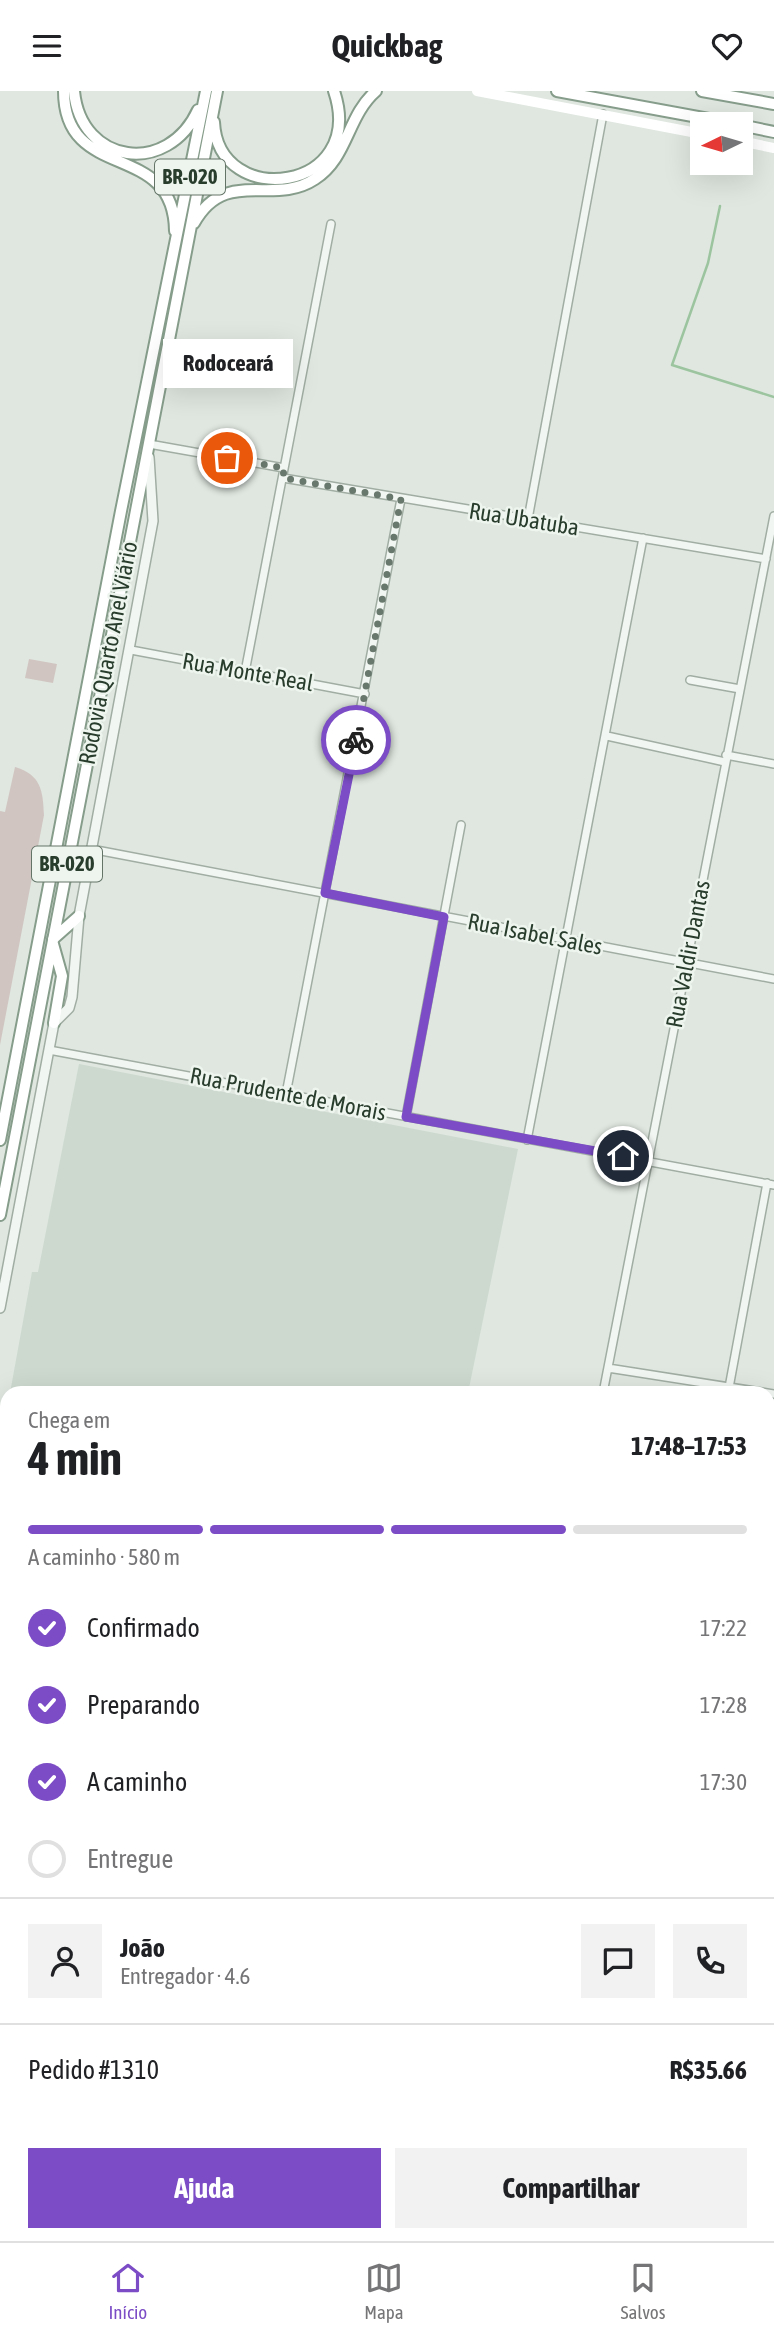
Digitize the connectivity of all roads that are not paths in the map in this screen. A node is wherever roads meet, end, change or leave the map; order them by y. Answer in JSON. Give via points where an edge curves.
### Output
{"nodes":[{"id":1,"x":64,"y":91,"type":"edge"},
{"id":2,"x":74,"y":91,"type":"edge"},
{"id":3,"x":334,"y":91,"type":"edge"},
{"id":4,"x":376,"y":91,"type":"edge"},
{"id":5,"x":477,"y":91,"type":"edge"},
{"id":6,"x":556,"y":91,"type":"edge"},
{"id":7,"x":702,"y":91,"type":"edge"},
{"id":8,"x":210,"y":96,"type":"edge"},
{"id":9,"x":774,"y":104,"type":"edge"},
{"id":10,"x":603,"y":114,"type":"junction"},
{"id":11,"x":690,"y":116,"type":"edge"},
{"id":12,"x":753,"y":128,"type":"edge"},
{"id":13,"x":690,"y":132,"type":"edge"},
{"id":14,"x":774,"y":132,"type":"edge"},
{"id":15,"x":753,"y":144,"type":"edge"},
{"id":16,"x":774,"y":148,"type":"edge"},
{"id":17,"x":331,"y":224,"type":"dead end"},
{"id":18,"x":179,"y":259,"type":"junction"},
{"id":19,"x":149,"y":446,"type":"junction"},
{"id":20,"x":284,"y":468,"type":"junction"},
{"id":21,"x":283,"y":478,"type":"junction"},
{"id":22,"x":401,"y":499,"type":"junction"},
{"id":23,"x":774,"y":516,"type":"edge"},
{"id":24,"x":528,"y":519,"type":"junction"},
{"id":25,"x":643,"y":538,"type":"junction"},
{"id":26,"x":766,"y":559,"type":"junction"},
{"id":27,"x":131,"y":650,"type":"junction"},
{"id":28,"x":245,"y":672,"type":"junction"},
{"id":29,"x":690,"y":680,"type":"dead end"},
{"id":30,"x":740,"y":689,"type":"junction"},
{"id":31,"x":365,"y":694,"type":"junction"},
{"id":32,"x":607,"y":736,"type":"junction"},
{"id":33,"x":725,"y":758,"type":"junction"},
{"id":34,"x":774,"y":764,"type":"edge"},
{"id":35,"x":461,"y":825,"type":"dead end"},
{"id":36,"x":91,"y":849,"type":"junction"},
{"id":37,"x":325,"y":893,"type":"junction"},
{"id":38,"x":79,"y":916,"type":"junction"},
{"id":39,"x":444,"y":917,"type":"junction"},
{"id":40,"x":566,"y":940,"type":"junction"},
{"id":41,"x":53,"y":941,"type":"junction"},
{"id":42,"x":687,"y":962,"type":"junction"},
{"id":43,"x":774,"y":979,"type":"edge"},
{"id":44,"x":54,"y":1023,"type":"junction"},
{"id":45,"x":49,"y":1050,"type":"junction"},
{"id":46,"x":286,"y":1094,"type":"junction"},
{"id":47,"x":406,"y":1117,"type":"junction"},
{"id":48,"x":0,"y":1140,"type":"edge"},
{"id":49,"x":527,"y":1140,"type":"junction"},
{"id":50,"x":647,"y":1160,"type":"junction"},
{"id":51,"x":770,"y":1184,"type":"edge"},
{"id":52,"x":0,"y":1215,"type":"edge"},
{"id":53,"x":0,"y":1308,"type":"edge"},
{"id":54,"x":608,"y":1367,"type":"junction"},
{"id":55,"x":604,"y":1386,"type":"edge"},
{"id":56,"x":712,"y":1386,"type":"edge"},
{"id":57,"x":730,"y":1386,"type":"edge"}],
"edges":[{"from":1,"to":18,"type":"highway","via":[[66,111],[83,143],[140,169],[165,190],[175,215]]},
{"from":2,"to":8,"type":"highway","via":[[85,127],[108,147],[134,154],[159,150],[180,138]]},
{"from":3,"to":8,"type":"highway","via":[[340,125],[334,144],[312,171],[281,180],[249,174],[231,162],[214,132]]},
{"from":4,"to":18,"type":"highway","via":[[357,113],[333,164],[315,180],[298,187],[243,189],[214,199],[201,211]]},
{"from":5,"to":10,"type":"main road"},
{"from":6,"to":11,"type":"highway"},
{"from":7,"to":9,"type":"highway"},
{"from":8,"to":18,"type":"highway","name":"Rodovia Quarto Anel Viário","number":"BR-020"},
{"from":10,"to":13,"type":"main road"},
{"from":10,"to":24,"type":"street"},
{"from":12,"to":14,"type":"highway"},
{"from":15,"to":16,"type":"main road"},
{"from":17,"to":20,"type":"street"},
{"from":18,"to":19,"type":"highway","name":"Rodovia Quarto Anel Viário","number":"BR-020"},
{"from":18,"to":48,"type":"highway","name":"Rodovia Quarto Anel Viário","number":"BR-020","via":[[121,511]]},
{"from":19,"to":20,"type":"street"},
{"from":19,"to":27,"type":"street","via":[[154,515]]},
{"from":19,"to":41,"type":"highway","name":"Rodovia Quarto Anel Viário","number":"BR-020"},
{"from":20,"to":21,"type":"street"},
{"from":21,"to":22,"type":"street","name":"Rua Ubatuba"},
{"from":21,"to":28,"type":"street"},
{"from":22,"to":24,"type":"street","name":"Rua Ubatuba"},
{"from":22,"to":31,"type":"street"},
{"from":23,"to":26,"type":"street","name":"Rua Valdir Dantas"},
{"from":24,"to":25,"type":"street","name":"Rua Ubatuba"},
{"from":25,"to":26,"type":"street","name":"Rua Ubatuba"},
{"from":25,"to":32,"type":"street"},
{"from":26,"to":30,"type":"street","name":"Rua Valdir Dantas"},
{"from":27,"to":28,"type":"street","name":"Rua Monte Real"},
{"from":27,"to":36,"type":"street"},
{"from":28,"to":31,"type":"street","name":"Rua Monte Real"},
{"from":29,"to":30,"type":"street"},
{"from":30,"to":33,"type":"street","name":"Rua Valdir Dantas"},
{"from":31,"to":37,"type":"street"},
{"from":32,"to":33,"type":"street"},
{"from":32,"to":40,"type":"street"},
{"from":33,"to":34,"type":"street"},
{"from":33,"to":42,"type":"street","name":"Rua Valdir Dantas"},
{"from":35,"to":39,"type":"street"},
{"from":36,"to":37,"type":"street","name":"Rua Isabel Sales"},
{"from":36,"to":38,"type":"street"},
{"from":37,"to":39,"type":"street","name":"Rua Isabel Sales"},
{"from":37,"to":46,"type":"street"},
{"from":38,"to":41,"type":"highway"},
{"from":38,"to":44,"type":"street","via":[[72,997]]},
{"from":39,"to":40,"type":"street","name":"Rua Isabel Sales"},
{"from":39,"to":47,"type":"street"},
{"from":40,"to":42,"type":"street","name":"Rua Isabel Sales"},
{"from":40,"to":49,"type":"street"},
{"from":41,"to":44,"type":"highway","via":[[62,976]]},
{"from":41,"to":52,"type":"highway","name":"Rodovia Quarto Anel Viário","number":"BR-020"},
{"from":42,"to":43,"type":"street","name":"Rua Isabel Sales"},
{"from":42,"to":50,"type":"street","name":"Rua Valdir Dantas"},
{"from":44,"to":45,"type":"street"},
{"from":45,"to":46,"type":"street","name":"Rua Prudente de Morais"},
{"from":45,"to":53,"type":"street"},
{"from":46,"to":47,"type":"street","name":"Rua Prudente de Morais"},
{"from":47,"to":49,"type":"street","name":"Rua Prudente de Morais"},
{"from":49,"to":50,"type":"street","name":"Rua Prudente de Morais"},
{"from":50,"to":51,"type":"street","name":"Rua Prudente de Morais"},
{"from":50,"to":54,"type":"street","name":"Rua Valdir Dantas"},
{"from":51,"to":57,"type":"street"},
{"from":54,"to":55,"type":"street","name":"Rua Valdir Dantas"},
{"from":54,"to":56,"type":"street"}]}
